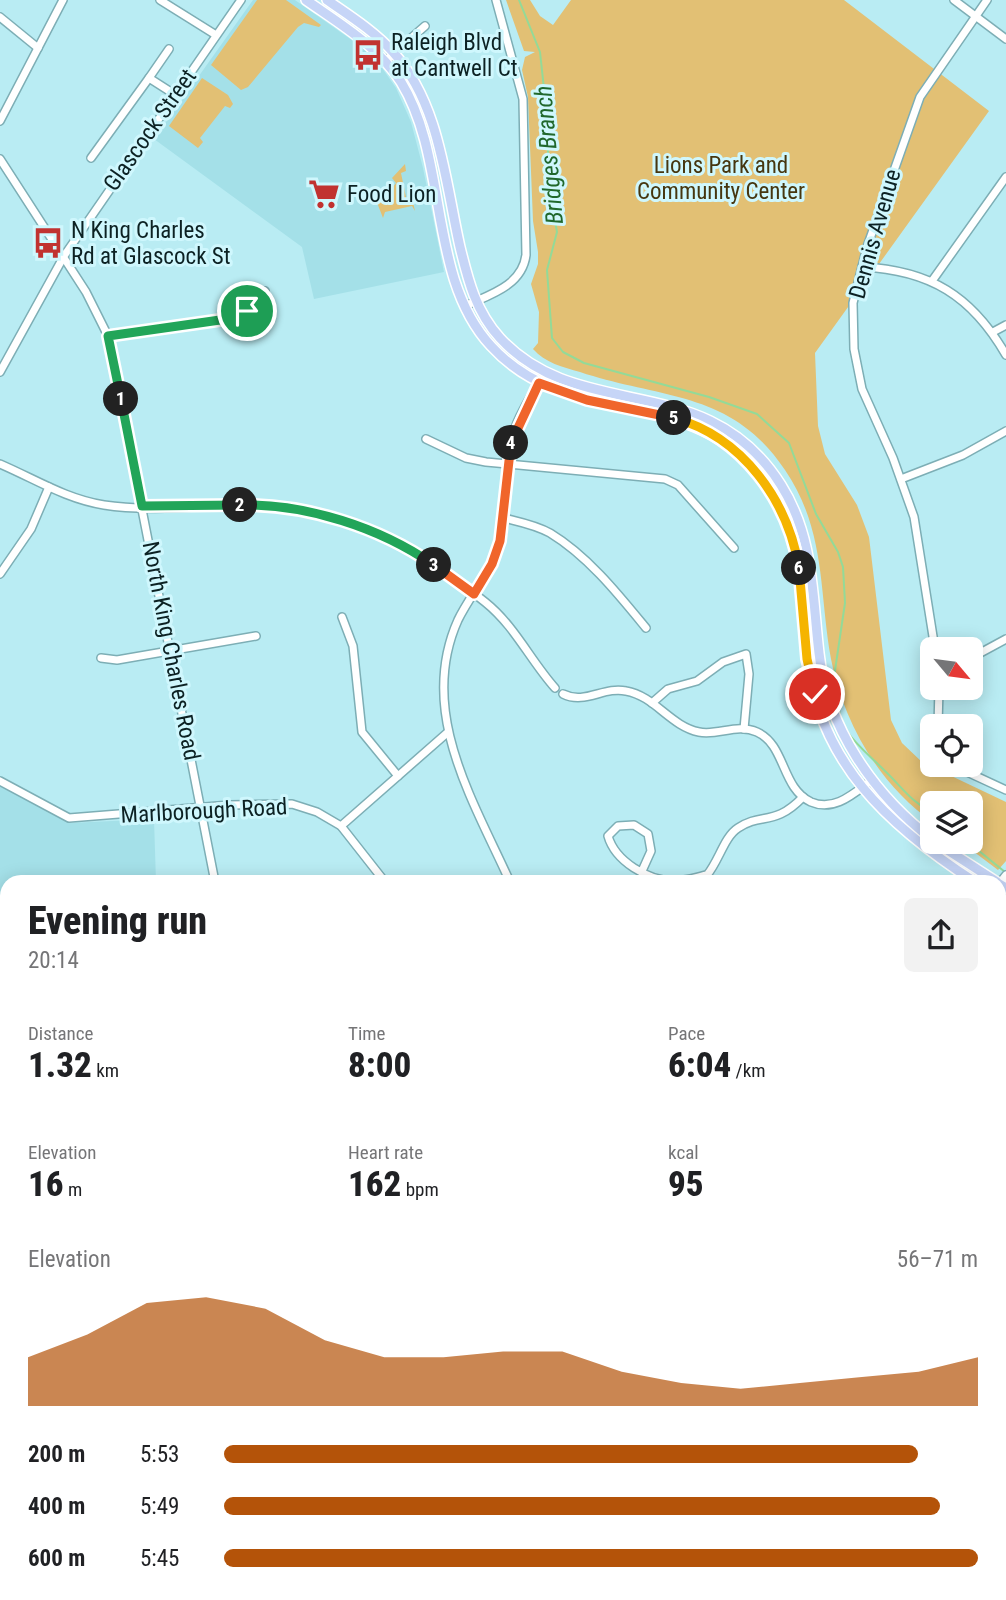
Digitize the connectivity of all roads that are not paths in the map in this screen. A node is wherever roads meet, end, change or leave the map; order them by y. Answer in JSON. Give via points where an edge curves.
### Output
{"nodes":[{"id":1,"x":63,"y":0,"type":"edge"},
{"id":2,"x":160,"y":0,"type":"edge"},
{"id":3,"x":241,"y":0,"type":"edge"},
{"id":4,"x":306,"y":0,"type":"edge"},
{"id":5,"x":327,"y":0,"type":"edge"},
{"id":6,"x":496,"y":0,"type":"edge"},
{"id":7,"x":954,"y":0,"type":"edge"},
{"id":8,"x":987,"y":0,"type":"edge"},
{"id":9,"x":976,"y":16,"type":"junction"},
{"id":10,"x":0,"y":17,"type":"edge"},
{"id":11,"x":425,"y":26,"type":"dead end"},
{"id":12,"x":216,"y":35,"type":"junction"},
{"id":13,"x":1006,"y":39,"type":"edge"},
{"id":14,"x":38,"y":48,"type":"junction"},
{"id":15,"x":169,"y":49,"type":"dead end"},
{"id":16,"x":394,"y":53,"type":"junction"},
{"id":17,"x":385,"y":61,"type":"junction"},
{"id":18,"x":149,"y":78,"type":"junction"},
{"id":19,"x":174,"y":94,"type":"junction"},
{"id":20,"x":0,"y":121,"type":"edge"},
{"id":21,"x":91,"y":158,"type":"dead end"},
{"id":22,"x":0,"y":159,"type":"edge"},
{"id":23,"x":1006,"y":177,"type":"edge"},
{"id":24,"x":64,"y":256,"type":"junction"},
{"id":25,"x":862,"y":267,"type":"junction"},
{"id":26,"x":932,"y":281,"type":"junction"},
{"id":27,"x":265,"y":291,"type":"dead end"},
{"id":28,"x":476,"y":301,"type":"junction"},
{"id":29,"x":465,"y":306,"type":"junction"},
{"id":30,"x":1006,"y":325,"type":"edge"},
{"id":31,"x":993,"y":332,"type":"junction"},
{"id":32,"x":108,"y":336,"type":"junction"},
{"id":33,"x":1006,"y":355,"type":"edge"},
{"id":34,"x":0,"y":372,"type":"edge"},
{"id":35,"x":545,"y":373,"type":"junction"},
{"id":36,"x":539,"y":383,"type":"junction"},
{"id":37,"x":1006,"y":431,"type":"edge"},
{"id":38,"x":426,"y":439,"type":"dead end"},
{"id":39,"x":0,"y":464,"type":"edge"},
{"id":40,"x":508,"y":464,"type":"junction"},
{"id":41,"x":901,"y":479,"type":"junction"},
{"id":42,"x":49,"y":487,"type":"junction"},
{"id":43,"x":142,"y":506,"type":"junction"},
{"id":44,"x":504,"y":518,"type":"junction"},
{"id":45,"x":734,"y":548,"type":"dead end"},
{"id":46,"x":0,"y":574,"type":"edge"},
{"id":47,"x":474,"y":594,"type":"junction"},
{"id":48,"x":342,"y":617,"type":"dead end"},
{"id":49,"x":646,"y":628,"type":"dead end"},
{"id":50,"x":256,"y":636,"type":"dead end"},
{"id":51,"x":933,"y":637,"type":"edge"},
{"id":52,"x":1006,"y":639,"type":"edge"},
{"id":53,"x":169,"y":652,"type":"junction"},
{"id":54,"x":984,"y":652,"type":"edge"},
{"id":55,"x":101,"y":658,"type":"dead end"},
{"id":56,"x":555,"y":688,"type":"dead end"},
{"id":57,"x":564,"y":694,"type":"dead end"},
{"id":58,"x":652,"y":703,"type":"junction"},
{"id":59,"x":744,"y":729,"type":"junction"},
{"id":60,"x":447,"y":733,"type":"junction"},
{"id":61,"x":398,"y":776,"type":"junction"},
{"id":62,"x":978,"y":777,"type":"edge"},
{"id":63,"x":872,"y":780,"type":"junction"},
{"id":64,"x":0,"y":781,"type":"edge"},
{"id":65,"x":862,"y":788,"type":"junction"},
{"id":66,"x":1006,"y":790,"type":"edge"},
{"id":67,"x":803,"y":797,"type":"junction"},
{"id":68,"x":201,"y":808,"type":"junction"},
{"id":69,"x":341,"y":826,"type":"junction"},
{"id":70,"x":920,"y":829,"type":"edge"},
{"id":71,"x":954,"y":854,"type":"edge"},
{"id":72,"x":642,"y":871,"type":"junction"},
{"id":73,"x":214,"y":875,"type":"edge"},
{"id":74,"x":380,"y":875,"type":"edge"},
{"id":75,"x":507,"y":875,"type":"edge"},
{"id":76,"x":651,"y":875,"type":"edge"},
{"id":77,"x":710,"y":875,"type":"edge"},
{"id":78,"x":965,"y":875,"type":"edge"},
{"id":79,"x":987,"y":875,"type":"edge"}],
"edges":[{"from":1,"to":14,"type":"street"},
{"from":2,"to":12,"type":"street"},
{"from":3,"to":12,"type":"street","name":"Glascock Street"},
{"from":4,"to":17,"type":"main road"},
{"from":5,"to":16,"type":"main road"},
{"from":6,"to":28,"type":"street","via":[[523,99],[526,255],[510,284]]},
{"from":7,"to":9,"type":"street"},
{"from":8,"to":9,"type":"street","name":"Dennis Avenue"},
{"from":9,"to":13,"type":"street"},
{"from":9,"to":25,"type":"street","name":"Dennis Avenue","via":[[920,97]]},
{"from":10,"to":14,"type":"street"},
{"from":11,"to":16,"type":"street"},
{"from":12,"to":19,"type":"street","name":"Glascock Street"},
{"from":14,"to":20,"type":"street"},
{"from":15,"to":18,"type":"street"},
{"from":16,"to":17,"type":"street"},
{"from":16,"to":28,"type":"main road","via":[[410,73],[430,116]]},
{"from":17,"to":29,"type":"main road","via":[[400,80],[419,120]]},
{"from":18,"to":19,"type":"street"},
{"from":18,"to":21,"type":"street"},
{"from":19,"to":24,"type":"street","name":"Glascock Street"},
{"from":22,"to":24,"type":"street","name":"North King Charles Road"},
{"from":23,"to":26,"type":"street"},
{"from":24,"to":32,"type":"street","name":"North King Charles Road"},
{"from":24,"to":34,"type":"street","name":"Glascock Street"},
{"from":25,"to":26,"type":"street","via":[[897,270]]},
{"from":25,"to":41,"type":"street","name":"Dennis Avenue","via":[[853,303],[854,349],[862,389]]},
{"from":26,"to":31,"type":"street","via":[[965,302]]},
{"from":27,"to":32,"type":"street","via":[[247,311],[220,320]]},
{"from":28,"to":29,"type":"street"},
{"from":28,"to":35,"type":"main road","via":[[500,338]]},
{"from":29,"to":36,"type":"main road","via":[[491,346]]},
{"from":30,"to":31,"type":"street"},
{"from":31,"to":33,"type":"street"},
{"from":32,"to":43,"type":"street","name":"North King Charles Road"},
{"from":35,"to":36,"type":"street"},
{"from":35,"to":63,"type":"main road","via":[[579,386],[683,408],[737,437],[765,463],[790,499],[804,536],[827,690],[842,730]]},
{"from":36,"to":40,"type":"street","via":[[513,434]]},
{"from":36,"to":65,"type":"main road","via":[[587,400],[679,419],[721,440],[756,471],[779,505],[793,540],[815,694],[831,736]]},
{"from":37,"to":41,"type":"street","via":[[963,455]]},
{"from":38,"to":40,"type":"street","via":[[466,458]]},
{"from":39,"to":42,"type":"street"},
{"from":40,"to":44,"type":"street"},
{"from":40,"to":45,"type":"street","via":[[665,479],[678,485]]},
{"from":41,"to":51,"type":"street","name":"Dennis Avenue","via":[[914,517]]},
{"from":42,"to":43,"type":"street","via":[[95,503]]},
{"from":42,"to":46,"type":"street","via":[[31,528]]},
{"from":43,"to":47,"type":"street","via":[[266,505],[317,514],[400,546]]},
{"from":43,"to":53,"type":"street","name":"North King Charles Road"},
{"from":44,"to":47,"type":"street","via":[[492,564]]},
{"from":44,"to":49,"type":"street","via":[[534,526],[560,540],[615,591]]},
{"from":47,"to":56,"type":"street","via":[[507,623]]},
{"from":47,"to":60,"type":"street","via":[[458,619],[445,663],[442,696]]},
{"from":48,"to":61,"type":"street","via":[[353,646],[362,732]]},
{"from":50,"to":53,"type":"street"},
{"from":52,"to":54,"type":"street"},
{"from":53,"to":55,"type":"street"},
{"from":53,"to":68,"type":"street","name":"North King Charles Road"},
{"from":57,"to":58,"type":"street","via":[[572,699],[625,690]]},
{"from":58,"to":59,"type":"street","via":[[678,724],[701,733]]},
{"from":58,"to":59,"type":"street","via":[[668,689],[697,681],[723,662],[746,654],[749,674]]},
{"from":59,"to":67,"type":"street","via":[[768,740],[793,789]]},
{"from":60,"to":61,"type":"street"},
{"from":60,"to":75,"type":"street"},
{"from":61,"to":69,"type":"street"},
{"from":62,"to":66,"type":"street"},
{"from":63,"to":65,"type":"street"},
{"from":63,"to":70,"type":"main road"},
{"from":64,"to":68,"type":"street","name":"Marlborough Road","via":[[69,818]]},
{"from":65,"to":67,"type":"street","via":[[828,806]]},
{"from":65,"to":78,"type":"main road","via":[[908,837]]},
{"from":67,"to":77,"type":"street","via":[[778,818],[741,826],[730,835]]},
{"from":68,"to":69,"type":"street","name":"Marlborough Road","via":[[292,804]]},
{"from":68,"to":73,"type":"street","name":"North King Charles Road"},
{"from":69,"to":74,"type":"street","name":"Marlborough Road"},
{"from":71,"to":79,"type":"main road"},
{"from":72,"to":72,"type":"street","via":[[611,848],[608,836],[618,826],[635,825],[648,834],[650,851]]},
{"from":72,"to":76,"type":"street"}]}
